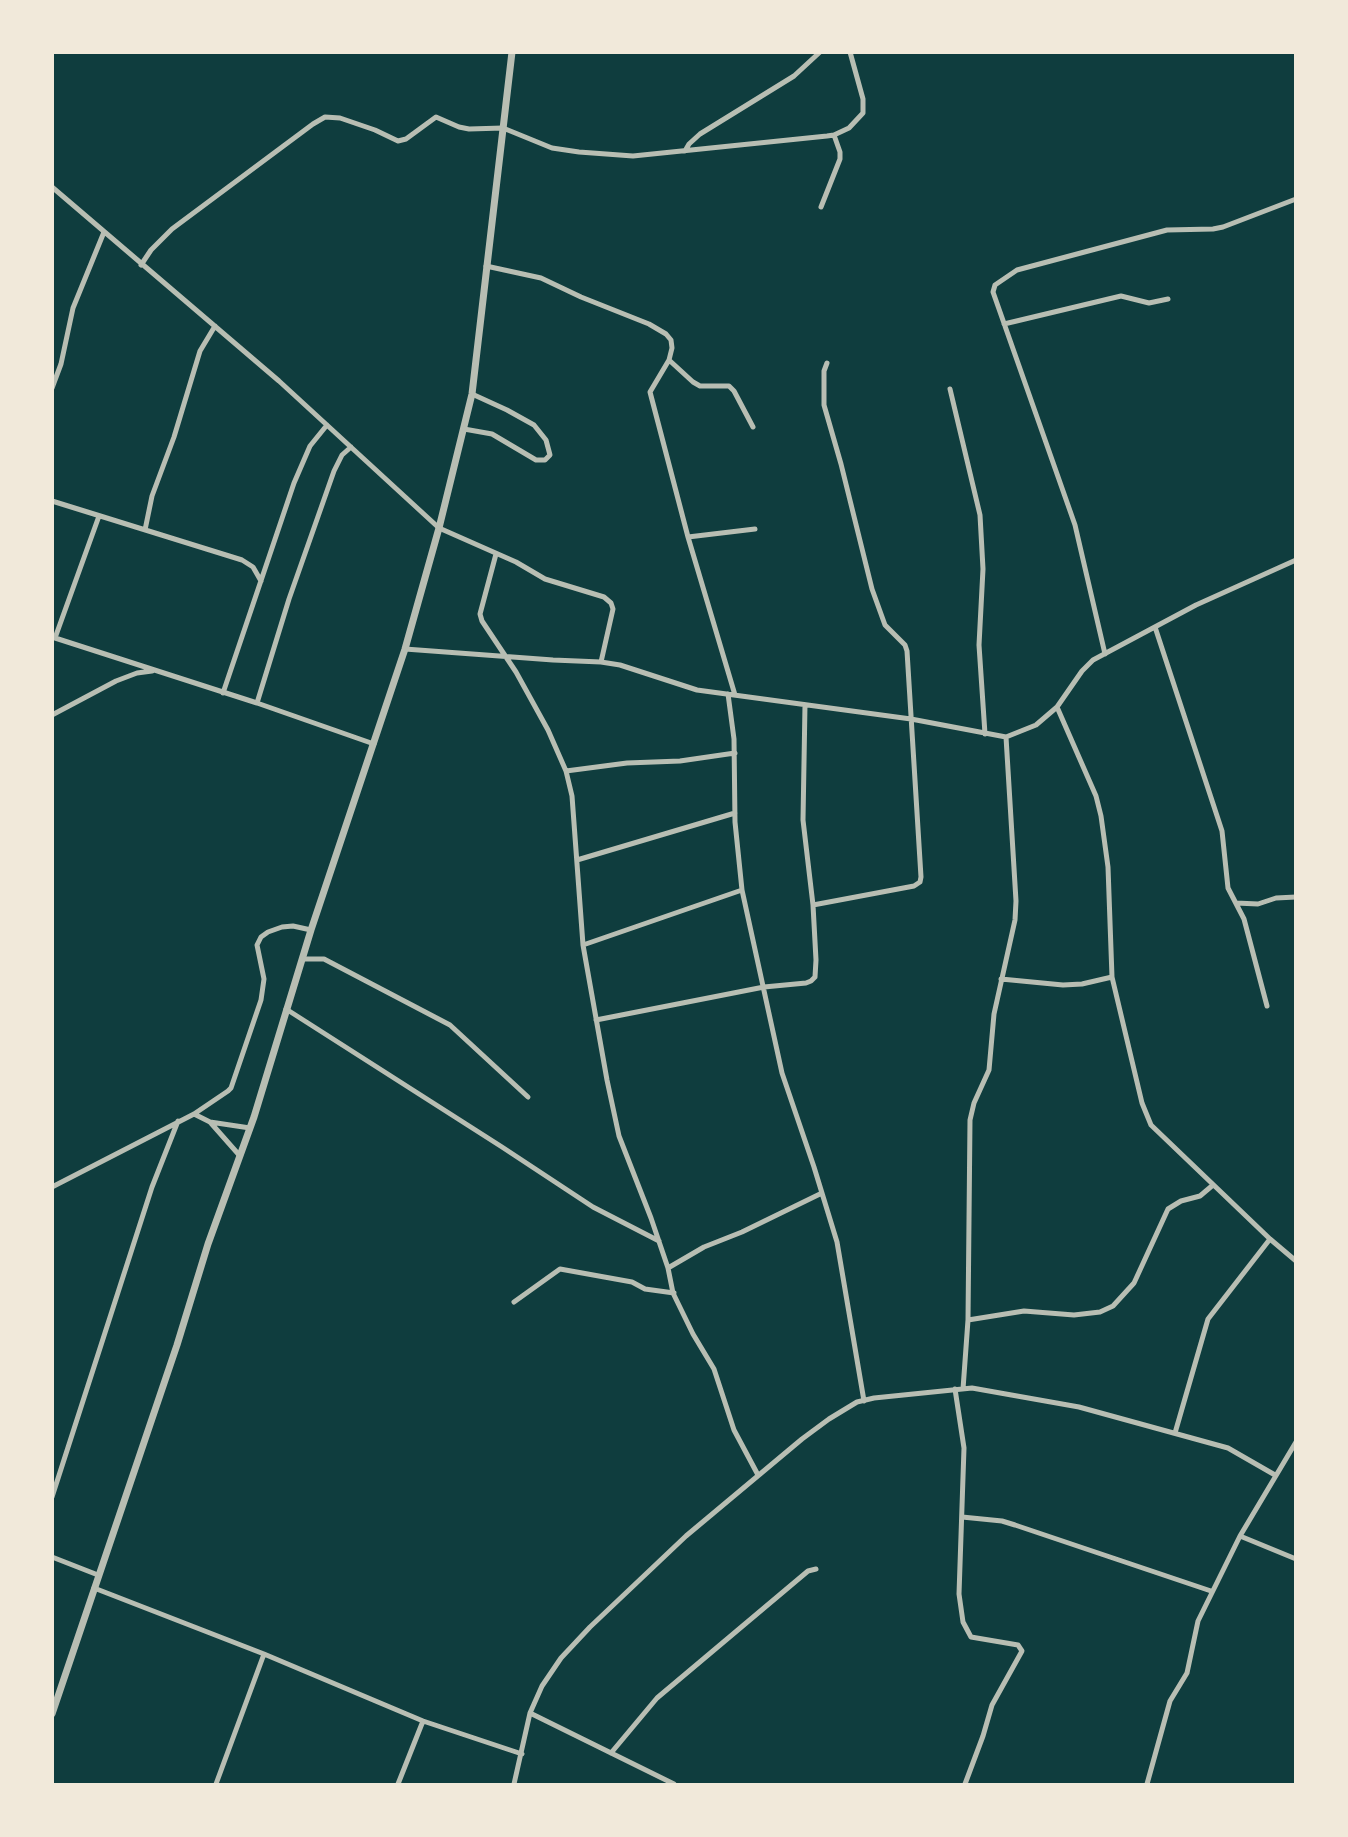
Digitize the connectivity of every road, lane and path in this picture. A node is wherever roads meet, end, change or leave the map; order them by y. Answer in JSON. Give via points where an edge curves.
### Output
{"nodes":[{"id":1,"x":512,"y":52,"type":"edge"},
{"id":2,"x":820,"y":52,"type":"edge"},
{"id":3,"x":850,"y":52,"type":"edge"},
{"id":4,"x":503,"y":128,"type":"junction"},
{"id":5,"x":834,"y":135,"type":"junction"},
{"id":6,"x":685,"y":151,"type":"junction"},
{"id":7,"x":52,"y":188,"type":"edge"},
{"id":8,"x":1296,"y":199,"type":"edge"},
{"id":9,"x":821,"y":207,"type":"dead end"},
{"id":10,"x":104,"y":231,"type":"junction"},
{"id":11,"x":141,"y":265,"type":"junction"},
{"id":12,"x":486,"y":266,"type":"junction"},
{"id":13,"x":1167,"y":299,"type":"dead end"},
{"id":14,"x":1004,"y":324,"type":"junction"},
{"id":15,"x":215,"y":326,"type":"junction"},
{"id":16,"x":669,"y":360,"type":"junction"},
{"id":17,"x":827,"y":363,"type":"dead end"},
{"id":18,"x":52,"y":388,"type":"edge"},
{"id":19,"x":950,"y":389,"type":"dead end"},
{"id":20,"x":472,"y":394,"type":"junction"},
{"id":21,"x":327,"y":425,"type":"junction"},
{"id":22,"x":753,"y":427,"type":"dead end"},
{"id":23,"x":464,"y":429,"type":"junction"},
{"id":24,"x":351,"y":447,"type":"junction"},
{"id":25,"x":52,"y":501,"type":"edge"},
{"id":26,"x":99,"y":516,"type":"junction"},
{"id":27,"x":439,"y":528,"type":"junction"},
{"id":28,"x":756,"y":529,"type":"dead end"},
{"id":29,"x":145,"y":530,"type":"junction"},
{"id":30,"x":688,"y":537,"type":"junction"},
{"id":31,"x":496,"y":554,"type":"junction"},
{"id":32,"x":1296,"y":560,"type":"edge"},
{"id":33,"x":261,"y":580,"type":"junction"},
{"id":34,"x":1155,"y":627,"type":"junction"},
{"id":35,"x":54,"y":637,"type":"edge"},
{"id":36,"x":405,"y":649,"type":"junction"},
{"id":37,"x":1104,"y":654,"type":"junction"},
{"id":38,"x":505,"y":657,"type":"junction"},
{"id":39,"x":601,"y":662,"type":"junction"},
{"id":40,"x":154,"y":671,"type":"junction"},
{"id":41,"x":223,"y":693,"type":"junction"},
{"id":42,"x":728,"y":694,"type":"junction"},
{"id":43,"x":735,"y":695,"type":"junction"},
{"id":44,"x":257,"y":703,"type":"junction"},
{"id":45,"x":805,"y":705,"type":"junction"},
{"id":46,"x":1057,"y":707,"type":"junction"},
{"id":47,"x":52,"y":714,"type":"edge"},
{"id":48,"x":911,"y":719,"type":"junction"},
{"id":49,"x":985,"y":734,"type":"junction"},
{"id":50,"x":1006,"y":737,"type":"junction"},
{"id":51,"x":374,"y":744,"type":"junction"},
{"id":52,"x":735,"y":753,"type":"junction"},
{"id":53,"x":566,"y":771,"type":"junction"},
{"id":54,"x":735,"y":813,"type":"junction"},
{"id":55,"x":577,"y":860,"type":"junction"},
{"id":56,"x":742,"y":890,"type":"junction"},
{"id":57,"x":1296,"y":897,"type":"edge"},
{"id":58,"x":1236,"y":903,"type":"junction"},
{"id":59,"x":813,"y":905,"type":"junction"},
{"id":60,"x":310,"y":930,"type":"junction"},
{"id":61,"x":583,"y":945,"type":"junction"},
{"id":62,"x":302,"y":959,"type":"junction"},
{"id":63,"x":1112,"y":977,"type":"junction"},
{"id":64,"x":1001,"y":979,"type":"junction"},
{"id":65,"x":764,"y":987,"type":"junction"},
{"id":66,"x":1267,"y":1006,"type":"dead end"},
{"id":67,"x":286,"y":1009,"type":"junction"},
{"id":68,"x":596,"y":1020,"type":"junction"},
{"id":69,"x":528,"y":1097,"type":"dead end"},
{"id":70,"x":194,"y":1114,"type":"junction"},
{"id":71,"x":178,"y":1121,"type":"junction"},
{"id":72,"x":210,"y":1122,"type":"junction"},
{"id":73,"x":250,"y":1128,"type":"junction"},
{"id":74,"x":240,"y":1156,"type":"junction"},
{"id":75,"x":1213,"y":1185,"type":"junction"},
{"id":76,"x":52,"y":1187,"type":"edge"},
{"id":77,"x":822,"y":1192,"type":"junction"},
{"id":78,"x":1270,"y":1239,"type":"junction"},
{"id":79,"x":659,"y":1241,"type":"junction"},
{"id":80,"x":1296,"y":1261,"type":"edge"},
{"id":81,"x":668,"y":1268,"type":"junction"},
{"id":82,"x":674,"y":1293,"type":"junction"},
{"id":83,"x":514,"y":1302,"type":"dead end"},
{"id":84,"x":969,"y":1320,"type":"junction"},
{"id":85,"x":955,"y":1389,"type":"junction"},
{"id":86,"x":963,"y":1389,"type":"junction"},
{"id":87,"x":864,"y":1401,"type":"junction"},
{"id":88,"x":1175,"y":1433,"type":"junction"},
{"id":89,"x":1296,"y":1442,"type":"edge"},
{"id":90,"x":758,"y":1475,"type":"junction"},
{"id":91,"x":1275,"y":1475,"type":"junction"},
{"id":92,"x":52,"y":1497,"type":"edge"},
{"id":93,"x":962,"y":1517,"type":"junction"},
{"id":94,"x":1240,"y":1536,"type":"junction"},
{"id":95,"x":52,"y":1557,"type":"edge"},
{"id":96,"x":1296,"y":1559,"type":"edge"},
{"id":97,"x":816,"y":1569,"type":"dead end"},
{"id":98,"x":98,"y":1575,"type":"junction"},
{"id":99,"x":94,"y":1588,"type":"junction"},
{"id":100,"x":1211,"y":1591,"type":"junction"},
{"id":101,"x":264,"y":1654,"type":"junction"},
{"id":102,"x":530,"y":1713,"type":"junction"},
{"id":103,"x":52,"y":1714,"type":"edge"},
{"id":104,"x":423,"y":1721,"type":"junction"},
{"id":105,"x":611,"y":1753,"type":"junction"},
{"id":106,"x":522,"y":1754,"type":"junction"},
{"id":107,"x":216,"y":1785,"type":"edge"},
{"id":108,"x":398,"y":1785,"type":"edge"},
{"id":109,"x":514,"y":1785,"type":"edge"},
{"id":110,"x":674,"y":1785,"type":"edge"},
{"id":111,"x":965,"y":1785,"type":"edge"},
{"id":112,"x":1147,"y":1785,"type":"edge"}],
"edges":[{"from":1,"to":4,"type":"street"},
{"from":2,"to":6,"type":"street","via":[[794,76],[700,134]]},
{"from":3,"to":5,"type":"street","via":[[864,106],[858,120]]},
{"from":4,"to":6,"type":"street","via":[[544,145],[579,152],[633,156]]},
{"from":4,"to":11,"type":"street","via":[[469,129],[436,117],[399,141],[340,118],[326,117],[172,229]]},
{"from":4,"to":12,"type":"street"},
{"from":5,"to":6,"type":"street"},
{"from":5,"to":9,"type":"street","via":[[840,159]]},
{"from":7,"to":10,"type":"street"},
{"from":8,"to":14,"type":"street","via":[[1223,227],[1167,230],[1017,270],[995,285],[993,292]]},
{"from":10,"to":11,"type":"street"},
{"from":10,"to":18,"type":"street","via":[[73,308]]},
{"from":11,"to":15,"type":"street"},
{"from":12,"to":16,"type":"street","via":[[541,278],[649,324],[671,340]]},
{"from":12,"to":20,"type":"street"},
{"from":13,"to":14,"type":"street","via":[[1149,303],[1120,296]]},
{"from":14,"to":37,"type":"street","via":[[1075,525]]},
{"from":15,"to":21,"type":"street"},
{"from":15,"to":29,"type":"street","via":[[200,351],[174,437],[156,480]]},
{"from":16,"to":22,"type":"street","via":[[700,386],[729,386]]},
{"from":16,"to":30,"type":"street","via":[[650,392]]},
{"from":17,"to":48,"type":"street","via":[[824,405],[878,608],[885,625],[907,651]]},
{"from":19,"to":49,"type":"street","via":[[980,515],[983,570],[979,645]]},
{"from":20,"to":23,"type":"street"},
{"from":20,"to":23,"type":"street","via":[[534,425],[546,440],[550,454],[545,460],[536,460],[492,434]]},
{"from":21,"to":24,"type":"street"},
{"from":21,"to":33,"type":"street","via":[[304,459]]},
{"from":23,"to":27,"type":"street"},
{"from":24,"to":27,"type":"street"},
{"from":24,"to":44,"type":"street","via":[[334,471]]},
{"from":25,"to":26,"type":"street"},
{"from":26,"to":29,"type":"street"},
{"from":26,"to":35,"type":"street"},
{"from":27,"to":31,"type":"street"},
{"from":27,"to":36,"type":"street"},
{"from":28,"to":30,"type":"street"},
{"from":29,"to":33,"type":"street","via":[[242,560],[253,567]]},
{"from":30,"to":43,"type":"street"},
{"from":31,"to":38,"type":"street","via":[[480,614]]},
{"from":31,"to":39,"type":"street","via":[[545,579],[604,597],[611,603]]},
{"from":32,"to":34,"type":"street"},
{"from":33,"to":41,"type":"street"},
{"from":34,"to":37,"type":"street"},
{"from":34,"to":58,"type":"street","via":[[1222,831],[1228,888]]},
{"from":35,"to":40,"type":"street"},
{"from":36,"to":38,"type":"street"},
{"from":36,"to":51,"type":"street"},
{"from":37,"to":46,"type":"street","via":[[1082,671]]},
{"from":38,"to":39,"type":"street"},
{"from":38,"to":53,"type":"street"},
{"from":39,"to":42,"type":"street","via":[[697,690]]},
{"from":40,"to":41,"type":"street"},
{"from":40,"to":47,"type":"street","via":[[116,681]]},
{"from":41,"to":44,"type":"street"},
{"from":42,"to":43,"type":"street"},
{"from":42,"to":52,"type":"street"},
{"from":43,"to":45,"type":"street"},
{"from":44,"to":51,"type":"street"},
{"from":45,"to":48,"type":"street"},
{"from":45,"to":59,"type":"street","via":[[803,820]]},
{"from":46,"to":50,"type":"street","via":[[1036,725]]},
{"from":46,"to":63,"type":"street","via":[[1101,816],[1108,867]]},
{"from":48,"to":49,"type":"street"},
{"from":48,"to":59,"type":"street","via":[[920,882]]},
{"from":49,"to":50,"type":"street"},
{"from":50,"to":64,"type":"street","via":[[1016,901]]},
{"from":51,"to":60,"type":"street"},
{"from":52,"to":53,"type":"street"},
{"from":52,"to":54,"type":"street"},
{"from":53,"to":55,"type":"street"},
{"from":54,"to":55,"type":"street"},
{"from":54,"to":56,"type":"street"},
{"from":55,"to":61,"type":"street"},
{"from":56,"to":61,"type":"street"},
{"from":56,"to":65,"type":"street"},
{"from":57,"to":58,"type":"street","via":[[1258,904]]},
{"from":58,"to":66,"type":"street","via":[[1249,934]]},
{"from":59,"to":65,"type":"street","via":[[815,977],[806,983]]},
{"from":60,"to":62,"type":"street"},
{"from":60,"to":70,"type":"street","via":[[282,927],[261,937],[257,945],[264,979],[261,1000],[231,1088]]},
{"from":61,"to":68,"type":"street"},
{"from":62,"to":67,"type":"street"},
{"from":62,"to":69,"type":"street","via":[[324,959],[450,1025]]},
{"from":63,"to":64,"type":"street","via":[[1063,985]]},
{"from":63,"to":75,"type":"street","via":[[1142,1103],[1151,1125]]},
{"from":64,"to":84,"type":"street","via":[[989,1070],[970,1119]]},
{"from":65,"to":68,"type":"street"},
{"from":65,"to":77,"type":"street","via":[[782,1073]]},
{"from":67,"to":73,"type":"street"},
{"from":67,"to":79,"type":"street","via":[[593,1207]]},
{"from":68,"to":79,"type":"street","via":[[619,1136]]},
{"from":70,"to":71,"type":"street"},
{"from":70,"to":72,"type":"street"},
{"from":71,"to":76,"type":"street"},
{"from":71,"to":92,"type":"street","via":[[152,1187]]},
{"from":72,"to":73,"type":"street"},
{"from":72,"to":74,"type":"street"},
{"from":73,"to":74,"type":"street"},
{"from":74,"to":98,"type":"street"},
{"from":75,"to":78,"type":"street"},
{"from":75,"to":84,"type":"street","via":[[1200,1196],[1168,1209],[1134,1283],[1113,1306],[1074,1315],[1024,1311]]},
{"from":77,"to":81,"type":"street"},
{"from":77,"to":87,"type":"street","via":[[837,1242]]},
{"from":78,"to":80,"type":"street"},
{"from":78,"to":88,"type":"street","via":[[1208,1319]]},
{"from":79,"to":81,"type":"street"},
{"from":81,"to":82,"type":"street"},
{"from":82,"to":83,"type":"street","via":[[560,1269]]},
{"from":82,"to":90,"type":"street","via":[[714,1369],[734,1430]]},
{"from":84,"to":86,"type":"street"},
{"from":85,"to":86,"type":"street"},
{"from":85,"to":87,"type":"street"},
{"from":85,"to":93,"type":"street","via":[[964,1448]]},
{"from":86,"to":88,"type":"street","via":[[1079,1407]]},
{"from":87,"to":90,"type":"street","via":[[829,1419]]},
{"from":88,"to":91,"type":"street","via":[[1228,1448]]},
{"from":89,"to":91,"type":"street"},
{"from":90,"to":102,"type":"street","via":[[686,1536],[561,1658]]},
{"from":91,"to":94,"type":"street"},
{"from":93,"to":100,"type":"street","via":[[1002,1521]]},
{"from":93,"to":111,"type":"street","via":[[959,1594],[965,1630],[971,1637],[1018,1645],[1022,1651],[992,1705]]},
{"from":94,"to":96,"type":"street"},
{"from":94,"to":100,"type":"street"},
{"from":95,"to":98,"type":"street"},
{"from":97,"to":105,"type":"street","via":[[808,1571],[657,1698]]},
{"from":98,"to":99,"type":"street"},
{"from":99,"to":101,"type":"street"},
{"from":99,"to":103,"type":"street"},
{"from":100,"to":112,"type":"street","via":[[1198,1621],[1185,1678],[1170,1701]]},
{"from":101,"to":104,"type":"street"},
{"from":101,"to":107,"type":"street"},
{"from":102,"to":105,"type":"street"},
{"from":102,"to":106,"type":"street"},
{"from":104,"to":106,"type":"street"},
{"from":104,"to":108,"type":"street"},
{"from":105,"to":110,"type":"street"},
{"from":106,"to":109,"type":"street"}]}
